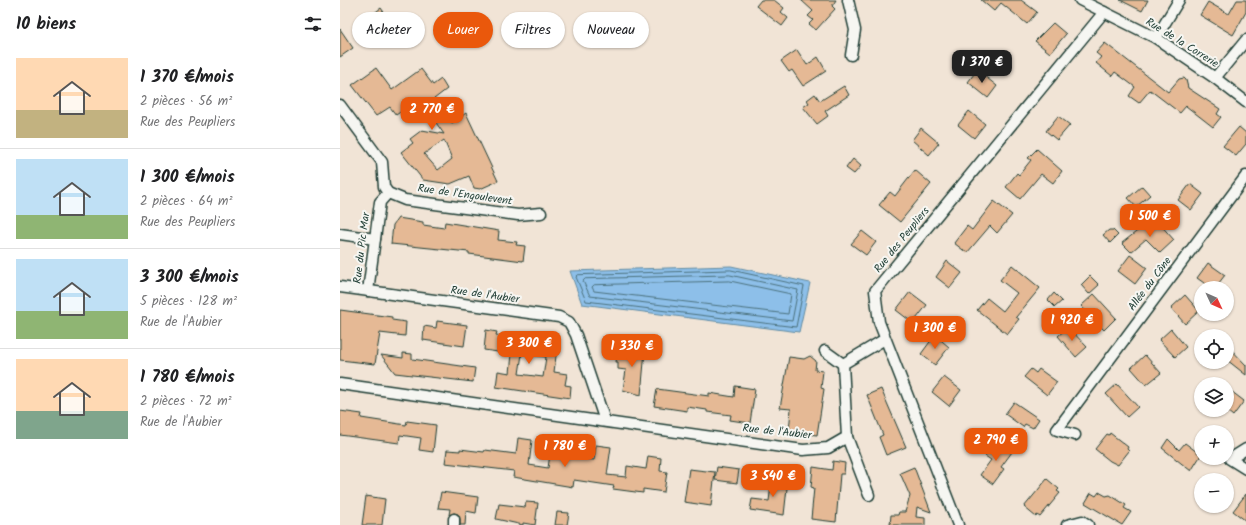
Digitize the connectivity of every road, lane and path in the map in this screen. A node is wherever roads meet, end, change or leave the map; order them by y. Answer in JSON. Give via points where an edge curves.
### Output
{"nodes":[{"id":1,"x":848,"y":0,"type":"edge"},
{"id":2,"x":1080,"y":0,"type":"edge"},
{"id":3,"x":1179,"y":0,"type":"edge"},
{"id":4,"x":1104,"y":12,"type":"junction"},
{"id":5,"x":1156,"y":38,"type":"junction"},
{"id":6,"x":1246,"y":40,"type":"edge"},
{"id":7,"x":851,"y":55,"type":"dead end"},
{"id":8,"x":1215,"y":78,"type":"junction"},
{"id":9,"x":1246,"y":102,"type":"edge"},
{"id":10,"x":340,"y":105,"type":"edge"},
{"id":11,"x":1246,"y":176,"type":"edge"},
{"id":12,"x":388,"y":193,"type":"junction"},
{"id":13,"x":541,"y":212,"type":"dead end"},
{"id":14,"x":340,"y":234,"type":"edge"},
{"id":15,"x":375,"y":239,"type":"junction"},
{"id":16,"x":340,"y":287,"type":"edge"},
{"id":17,"x":368,"y":291,"type":"junction"},
{"id":18,"x":885,"y":339,"type":"junction"},
{"id":19,"x":825,"y":351,"type":"dead end"},
{"id":20,"x":843,"y":364,"type":"junction"},
{"id":21,"x":340,"y":384,"type":"edge"},
{"id":22,"x":605,"y":421,"type":"junction"},
{"id":23,"x":1075,"y":435,"type":"dead end"},
{"id":24,"x":847,"y":437,"type":"junction"},
{"id":25,"x":1246,"y":449,"type":"edge"},
{"id":26,"x":1246,"y":469,"type":"edge"},
{"id":27,"x":868,"y":495,"type":"dead end"},
{"id":28,"x":958,"y":525,"type":"edge"},
{"id":29,"x":1067,"y":525,"type":"edge"},
{"id":30,"x":1088,"y":525,"type":"edge"}],
"edges":[{"from":1,"to":7,"type":"street","via":[[855,30]]},
{"from":2,"to":4,"type":"street","name":"Rue de la Correrie"},
{"from":3,"to":5,"type":"street"},
{"from":4,"to":5,"type":"street","name":"Rue de la Correrie"},
{"from":4,"to":18,"type":"street","name":"Rue des Peupliers","via":[[876,291],[879,322]]},
{"from":5,"to":8,"type":"street","name":"Rue de la Correrie"},
{"from":6,"to":8,"type":"street"},
{"from":8,"to":9,"type":"street","name":"Rue de la Correrie"},
{"from":10,"to":12,"type":"street","via":[[382,162],[384,187]]},
{"from":11,"to":23,"type":"street","name":"Allée du Cône","via":[[1057,430]]},
{"from":12,"to":13,"type":"street","name":"Rue de l'Engoulevent","via":[[405,200],[518,215]]},
{"from":12,"to":15,"type":"street","name":"Rue du Pic Mar","via":[[380,202]]},
{"from":14,"to":15,"type":"street"},
{"from":15,"to":17,"type":"street","name":"Rue du Pic Mar"},
{"from":16,"to":17,"type":"street","name":"Rue de l'Aubier"},
{"from":17,"to":22,"type":"street","name":"Rue de l'Aubier","via":[[559,317],[569,322],[576,335]]},
{"from":18,"to":20,"type":"street"},
{"from":18,"to":28,"type":"street","name":"Rue des Peupliers"},
{"from":19,"to":20,"type":"street"},
{"from":20,"to":24,"type":"street"},
{"from":21,"to":22,"type":"street","name":"Rue de l'Aubier"},
{"from":22,"to":24,"type":"street","name":"Rue de l'Aubier","via":[[803,450],[828,448]]},
{"from":24,"to":27,"type":"street"},
{"from":25,"to":26,"type":"street","via":[[1230,459]]},
{"from":29,"to":30,"type":"street","via":[[1082,521]]}]}
